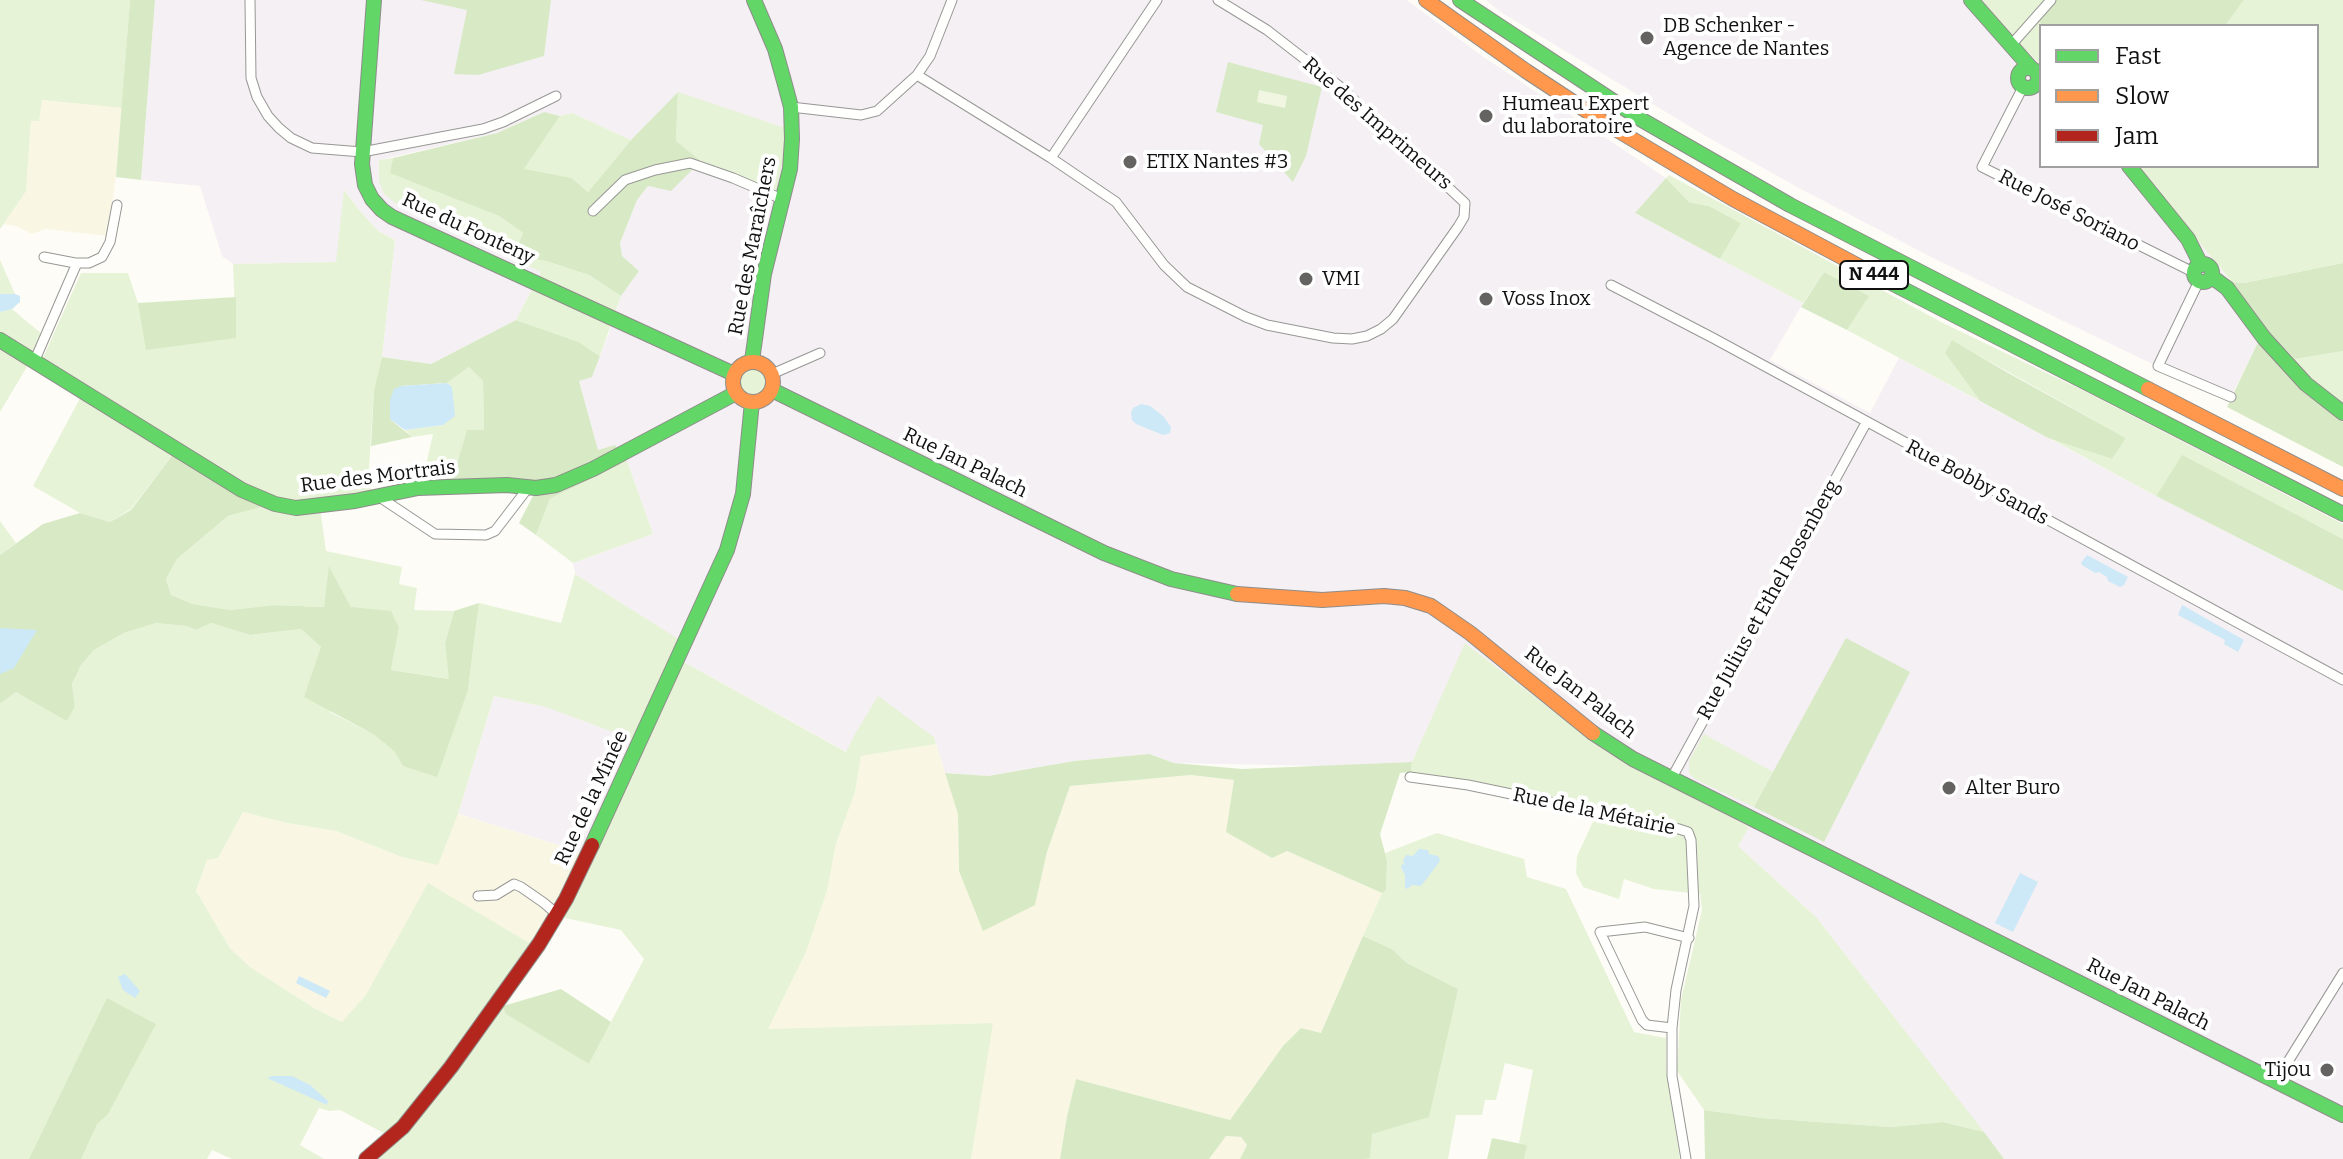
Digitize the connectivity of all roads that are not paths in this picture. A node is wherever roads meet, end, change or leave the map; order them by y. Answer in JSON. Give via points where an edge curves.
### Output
{"nodes":[{"id":1,"x":250,"y":0,"type":"edge"},
{"id":2,"x":374,"y":0,"type":"edge"},
{"id":3,"x":754,"y":0,"type":"edge"},
{"id":4,"x":952,"y":0,"type":"edge"},
{"id":5,"x":1157,"y":0,"type":"edge"},
{"id":6,"x":1218,"y":0,"type":"edge"},
{"id":7,"x":1426,"y":0,"type":"edge"},
{"id":8,"x":1460,"y":0,"type":"edge"},
{"id":9,"x":1971,"y":0,"type":"edge"},
{"id":10,"x":2051,"y":0,"type":"edge"},
{"id":11,"x":2012,"y":44,"type":"junction"},
{"id":12,"x":917,"y":75,"type":"junction"},
{"id":13,"x":2032,"y":80,"type":"edge"},
{"id":14,"x":556,"y":96,"type":"dead end"},
{"id":15,"x":791,"y":107,"type":"junction"},
{"id":16,"x":362,"y":152,"type":"junction"},
{"id":17,"x":1051,"y":158,"type":"junction"},
{"id":18,"x":2131,"y":168,"type":"edge"},
{"id":19,"x":782,"y":199,"type":"junction"},
{"id":20,"x":117,"y":205,"type":"dead end"},
{"id":21,"x":593,"y":211,"type":"dead end"},
{"id":22,"x":44,"y":257,"type":"dead end"},
{"id":23,"x":77,"y":263,"type":"junction"},
{"id":24,"x":2202,"y":274,"type":"junction"},
{"id":25,"x":1611,"y":285,"type":"dead end"},
{"id":26,"x":0,"y":340,"type":"edge"},
{"id":27,"x":820,"y":353,"type":"dead end"},
{"id":28,"x":752,"y":361,"type":"junction"},
{"id":29,"x":34,"y":362,"type":"junction"},
{"id":30,"x":734,"y":374,"type":"junction"},
{"id":31,"x":772,"y":374,"type":"junction"},
{"id":32,"x":772,"y":390,"type":"junction"},
{"id":33,"x":736,"y":393,"type":"junction"},
{"id":34,"x":2231,"y":397,"type":"dead end"},
{"id":35,"x":752,"y":402,"type":"junction"},
{"id":36,"x":2343,"y":413,"type":"edge"},
{"id":37,"x":1866,"y":423,"type":"junction"},
{"id":38,"x":528,"y":488,"type":"junction"},
{"id":39,"x":2343,"y":489,"type":"edge"},
{"id":40,"x":378,"y":496,"type":"junction"},
{"id":41,"x":2343,"y":514,"type":"edge"},
{"id":42,"x":2343,"y":680,"type":"edge"},
{"id":43,"x":1410,"y":777,"type":"dead end"},
{"id":44,"x":1673,"y":778,"type":"junction"},
{"id":45,"x":478,"y":896,"type":"dead end"},
{"id":46,"x":558,"y":915,"type":"junction"},
{"id":47,"x":1689,"y":938,"type":"junction"},
{"id":48,"x":2343,"y":973,"type":"edge"},
{"id":49,"x":1672,"y":1028,"type":"junction"},
{"id":50,"x":2276,"y":1081,"type":"junction"},
{"id":51,"x":2343,"y":1115,"type":"edge"},
{"id":52,"x":366,"y":1159,"type":"edge"},
{"id":53,"x":1686,"y":1159,"type":"edge"}],
"edges":[{"from":1,"to":16,"type":"street","via":[[251,78],[268,116],[291,138],[312,148]]},
{"from":2,"to":16,"type":"main road","name":"Rue du Fonteny"},
{"from":3,"to":15,"type":"main road","name":"Rue des Maraîchers"},
{"from":4,"to":12,"type":"street"},
{"from":5,"to":17,"type":"street"},
{"from":6,"to":17,"type":"street","name":"Rue des Imprimeurs","via":[[1338,85],[1465,203],[1458,227],[1393,319],[1352,339],[1246,317],[1174,277],[1116,202]]},
{"from":7,"to":41,"type":"main road","number":"N 444","via":[[1552,88],[1733,199]]},
{"from":8,"to":39,"type":"main road","number":"N 444","via":[[1642,120],[1790,205]]},
{"from":9,"to":11,"type":"main road"},
{"from":10,"to":11,"type":"street"},
{"from":11,"to":13,"type":"main road"},
{"from":12,"to":15,"type":"street","via":[[877,111],[861,115]]},
{"from":12,"to":17,"type":"street","name":"Rue des Imprimeurs"},
{"from":13,"to":24,"type":"street","name":"Rue José Soriano","via":[[1982,167]]},
{"from":14,"to":16,"type":"street","via":[[483,129]]},
{"from":15,"to":19,"type":"main road","name":"Rue des Maraîchers","via":[[790,169]]},
{"from":16,"to":30,"type":"main road","name":"Rue du Fonteny","via":[[365,185],[392,217]]},
{"from":18,"to":24,"type":"main road","via":[[2188,239]]},
{"from":19,"to":21,"type":"street","via":[[690,163],[625,180]]},
{"from":19,"to":28,"type":"main road","name":"Rue des Maraîchers","via":[[764,274]]},
{"from":20,"to":23,"type":"street","via":[[102,257]]},
{"from":22,"to":23,"type":"street"},
{"from":23,"to":29,"type":"street"},
{"from":24,"to":34,"type":"street","via":[[2158,366]]},
{"from":24,"to":36,"type":"main road","via":[[2227,288],[2306,384]]},
{"from":25,"to":37,"type":"street","name":"Rue Bobby Sands"},
{"from":26,"to":29,"type":"main road","name":"Rue des Mortrais"},
{"from":27,"to":31,"type":"street"},
{"from":28,"to":30,"type":"main road"},
{"from":28,"to":31,"type":"main road"},
{"from":29,"to":40,"type":"main road","name":"Rue des Mortrais","via":[[259,498],[296,508]]},
{"from":30,"to":33,"type":"main road"},
{"from":31,"to":32,"type":"main road"},
{"from":32,"to":35,"type":"main road"},
{"from":32,"to":44,"type":"main road","name":"Rue Jan Palach","via":[[1104,553],[1171,579],[1242,595],[1322,600],[1384,596],[1431,606],[1595,735]]},
{"from":33,"to":35,"type":"main road"},
{"from":33,"to":38,"type":"main road","name":"Rue des Mortrais","via":[[593,469],[556,485]]},
{"from":35,"to":46,"type":"main road","name":"Rue de la Minée","via":[[743,494],[727,550]]},
{"from":37,"to":42,"type":"street","name":"Rue Bobby Sands"},
{"from":37,"to":44,"type":"street","name":"Rue Julius et Ethel Rosenberg"},
{"from":38,"to":40,"type":"main road","name":"Rue des Mortrais","via":[[418,488]]},
{"from":38,"to":40,"type":"street","via":[[495,531],[486,535],[435,534]]},
{"from":43,"to":47,"type":"street","name":"Rue de la Métairie","via":[[1688,832],[1694,906]]},
{"from":44,"to":50,"type":"main road","name":"Rue Jan Palach"},
{"from":45,"to":46,"type":"street","via":[[496,895],[514,884]]},
{"from":46,"to":52,"type":"main road","name":"Rue de la Minée","via":[[441,1079],[403,1127]]},
{"from":47,"to":49,"type":"street","name":"Rue de la Métairie"},
{"from":47,"to":49,"type":"street","via":[[1645,927],[1600,932],[1642,1020]]},
{"from":48,"to":50,"type":"street"},
{"from":49,"to":53,"type":"street","name":"Rue de la Métairie","via":[[1672,1076]]},
{"from":50,"to":51,"type":"main road","name":"Rue Jan Palach"}]}
